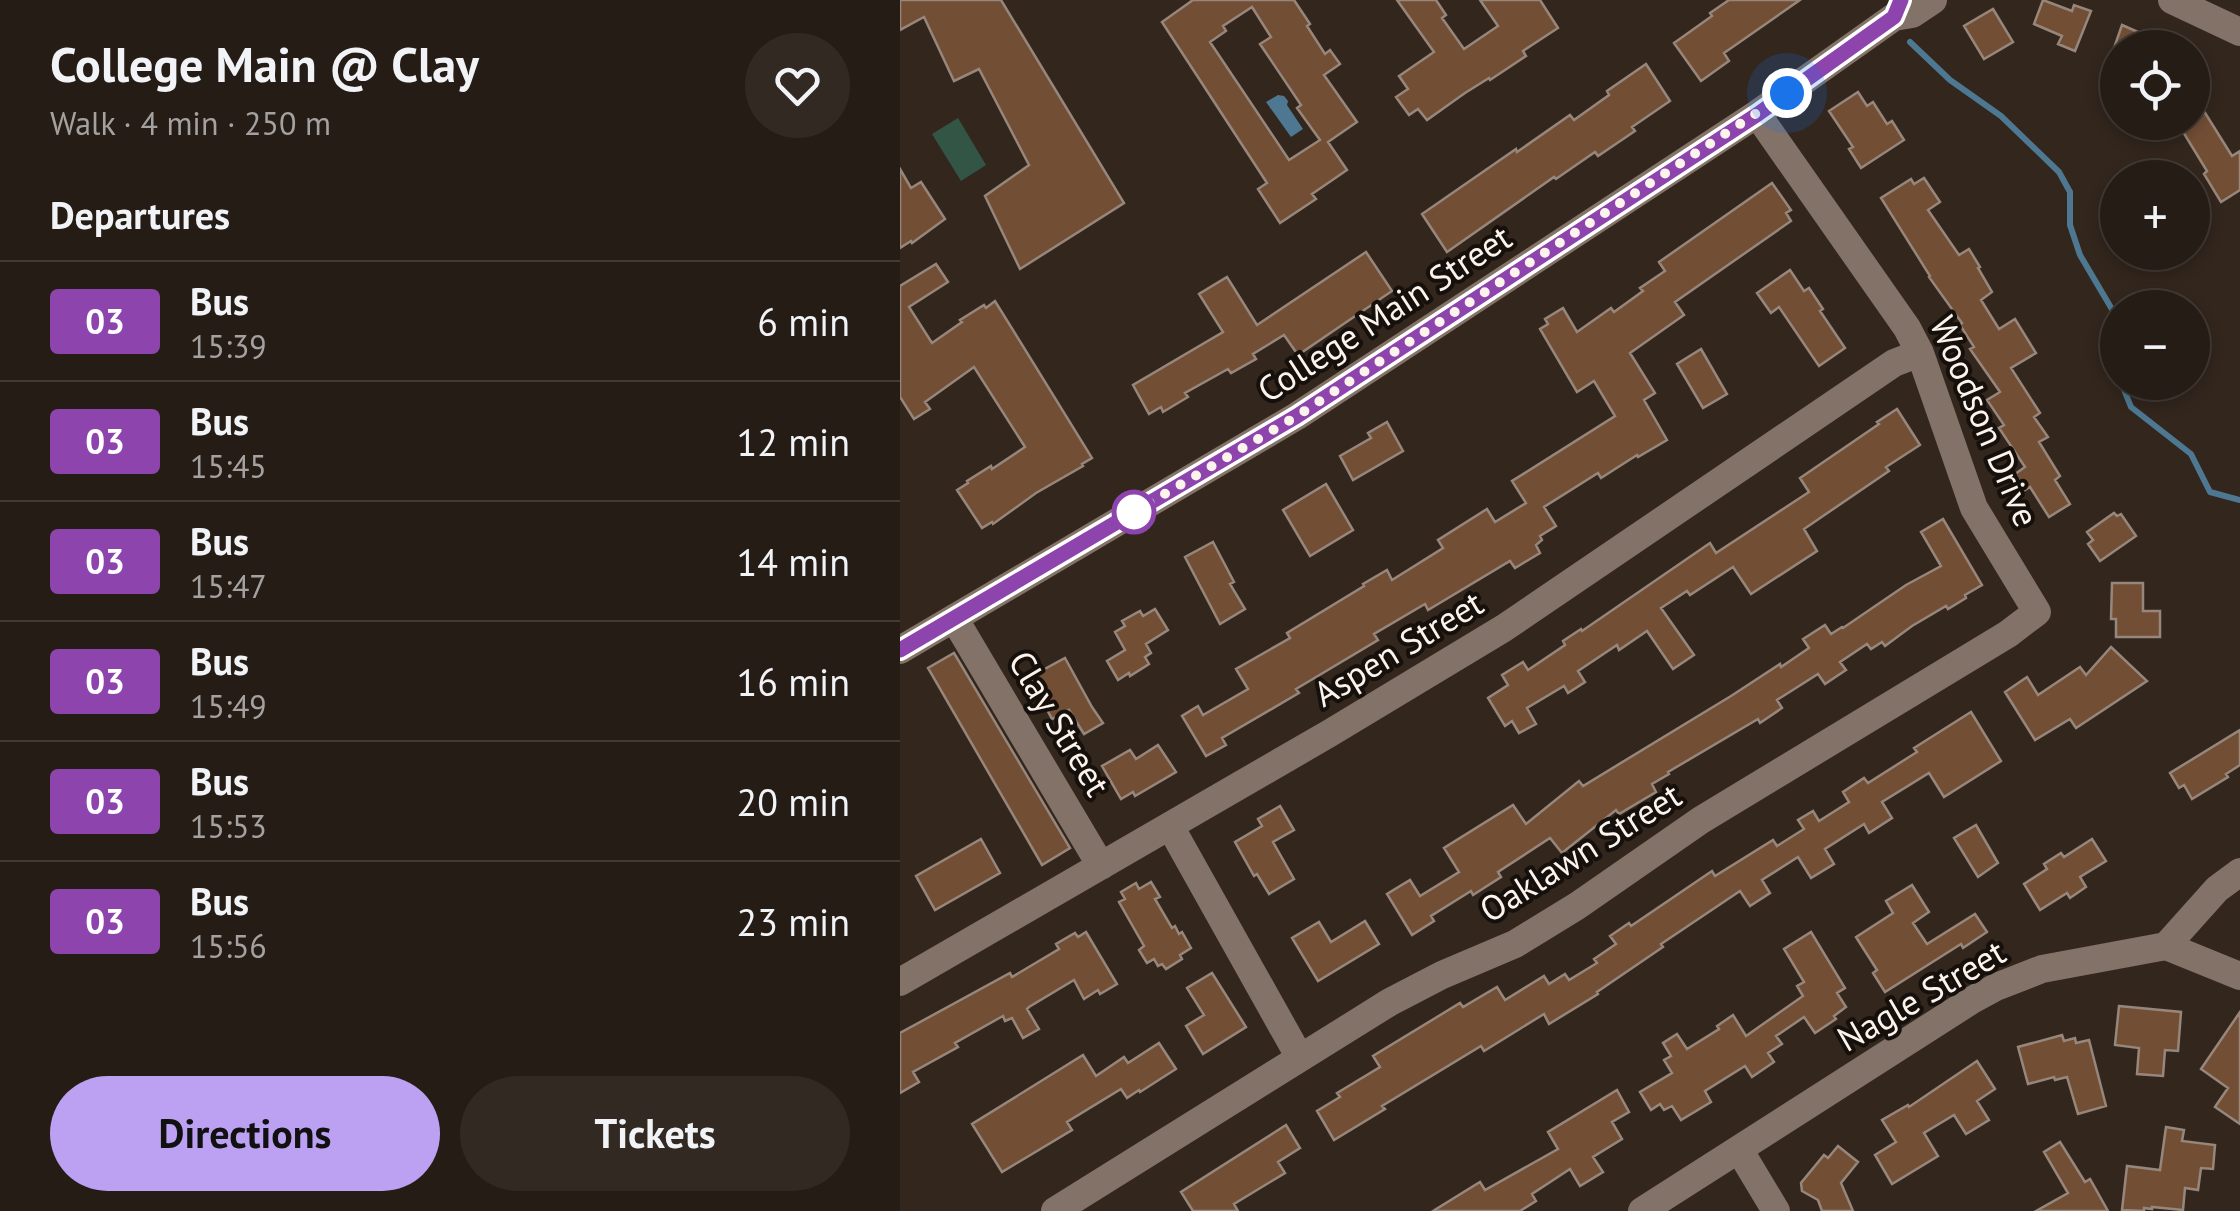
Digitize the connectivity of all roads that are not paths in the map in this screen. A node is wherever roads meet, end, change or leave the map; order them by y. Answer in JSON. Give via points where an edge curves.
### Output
{"nodes":[{"id":1,"x":1933,"y":0,"type":"edge"},
{"id":2,"x":2172,"y":0,"type":"edge"},
{"id":3,"x":1898,"y":8,"type":"edge"},
{"id":4,"x":2240,"y":32,"type":"edge"},
{"id":5,"x":1758,"y":114,"type":"junction"},
{"id":6,"x":1920,"y":353,"type":"junction"},
{"id":7,"x":2037,"y":612,"type":"joint"},
{"id":8,"x":954,"y":618,"type":"junction"},
{"id":9,"x":900,"y":650,"type":"edge"},
{"id":10,"x":1170,"y":826,"type":"junction"},
{"id":11,"x":1101,"y":866,"type":"junction"},
{"id":12,"x":2240,"y":872,"type":"edge"},
{"id":13,"x":2166,"y":946,"type":"junction"},
{"id":14,"x":2240,"y":976,"type":"edge"},
{"id":15,"x":900,"y":982,"type":"edge"},
{"id":16,"x":1300,"y":1058,"type":"junction"},
{"id":17,"x":1740,"y":1151,"type":"junction"},
{"id":18,"x":1056,"y":1211,"type":"edge"},
{"id":19,"x":1642,"y":1211,"type":"edge"},
{"id":20,"x":1776,"y":1211,"type":"edge"}],
"edges":[{"from":1,"to":3,"type":"street","name":"College Main Street","via":[[1912,14]]},
{"from":2,"to":4,"type":"street"},
{"from":3,"to":5,"type":"street","name":"College Main Street"},
{"from":5,"to":6,"type":"street","name":"Woodson Drive"},
{"from":5,"to":8,"type":"street","name":"College Main Street","via":[[1297,416]]},
{"from":6,"to":7,"type":"street","name":"Woodson Drive","via":[[1974,508]]},
{"from":6,"to":10,"type":"street","name":"Aspen Street","via":[[1894,364],[1504,628]]},
{"from":7,"to":16,"type":"street","name":"Oaklawn Street","via":[[1515,944],[1390,1002]]},
{"from":8,"to":9,"type":"street","name":"College Main Street"},
{"from":8,"to":11,"type":"street","name":"Clay Street"},
{"from":10,"to":11,"type":"street","name":"Aspen Street"},
{"from":10,"to":16,"type":"street"},
{"from":11,"to":15,"type":"street","name":"Aspen Street"},
{"from":12,"to":13,"type":"street"},
{"from":13,"to":14,"type":"street"},
{"from":13,"to":17,"type":"street","name":"Nagle Street","via":[[2042,970],[1996,987]]},
{"from":16,"to":18,"type":"street","name":"Oaklawn Street"},
{"from":17,"to":19,"type":"street","name":"Nagle Street"},
{"from":17,"to":20,"type":"street"}]}
